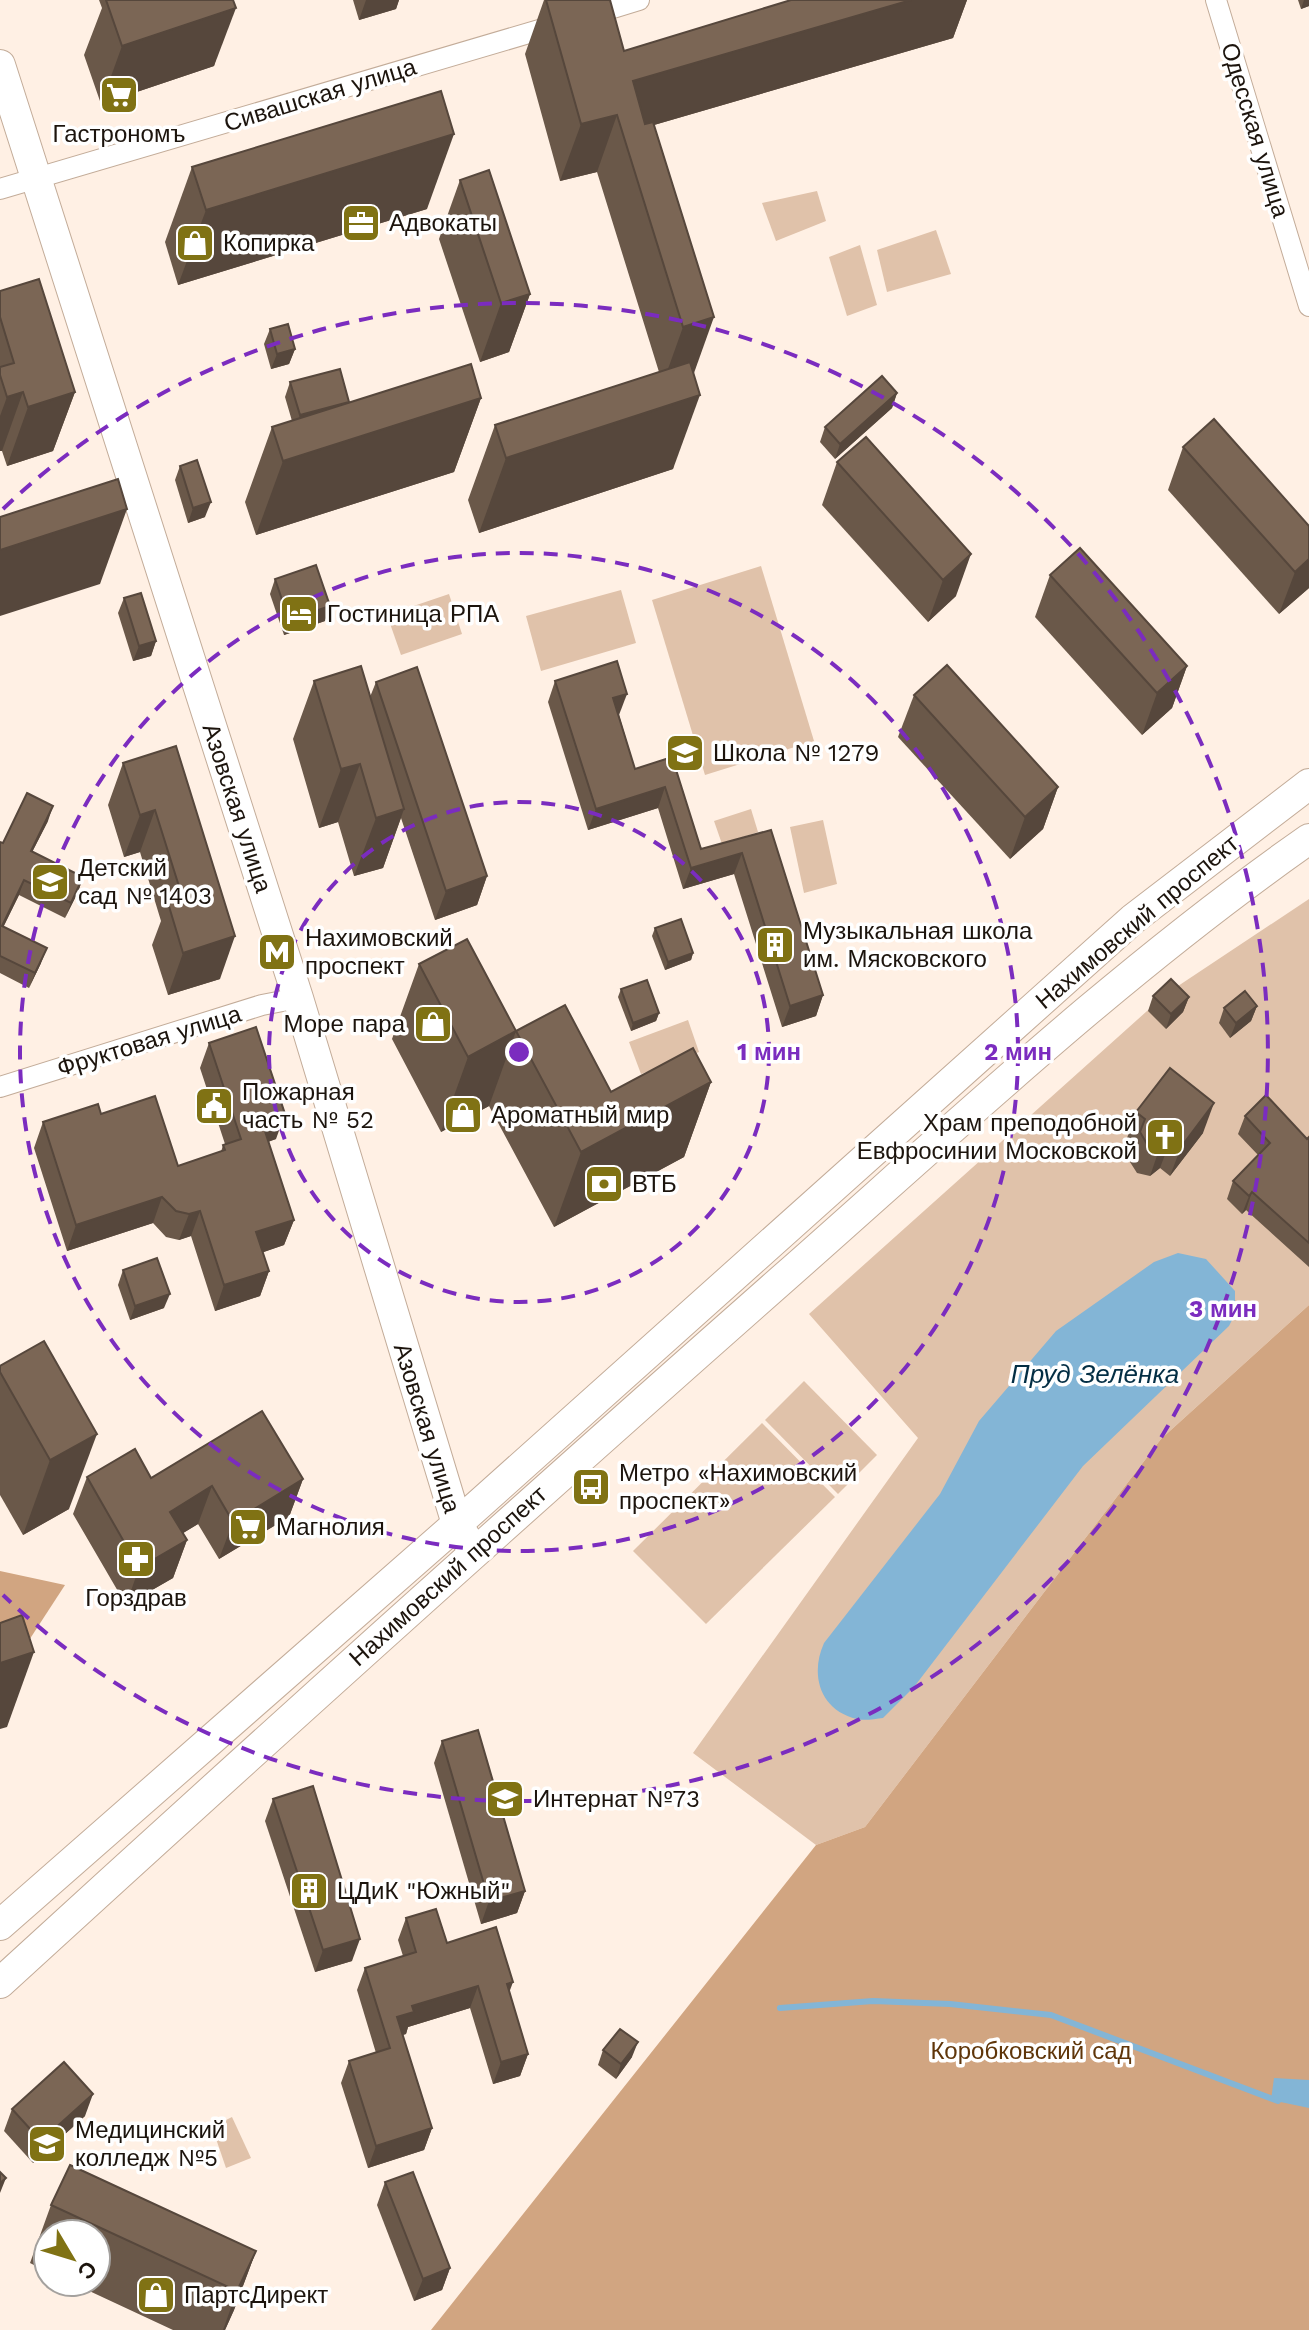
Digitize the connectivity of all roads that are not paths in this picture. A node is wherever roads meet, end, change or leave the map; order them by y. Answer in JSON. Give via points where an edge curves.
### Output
{"nodes":[{"id":1,"x":639,"y":0,"type":"edge"},
{"id":2,"x":1216,"y":0,"type":"edge"},
{"id":3,"x":0,"y":65,"type":"edge"},
{"id":4,"x":39,"y":179,"type":"junction"},
{"id":5,"x":0,"y":189,"type":"edge"},
{"id":6,"x":1309,"y":306,"type":"edge"},
{"id":7,"x":1309,"y":784,"type":"edge"},
{"id":8,"x":1309,"y":839,"type":"edge"},
{"id":9,"x":298,"y":998,"type":"junction"},
{"id":10,"x":0,"y":1087,"type":"edge"},
{"id":11,"x":457,"y":1524,"type":"junction"},
{"id":12,"x":474,"y":1552,"type":"junction"},
{"id":13,"x":0,"y":1925,"type":"edge"},
{"id":14,"x":0,"y":1983,"type":"edge"}],
"edges":[{"from":1,"to":4,"type":"street","name":"Сивашская улица"},
{"from":2,"to":6,"type":"street","name":"Одесская улица"},
{"from":3,"to":4,"type":"main road","name":"Азовская улица"},
{"from":4,"to":5,"type":"street","name":"Сивашская улица"},
{"from":4,"to":9,"type":"main road","name":"Азовская улица"},
{"from":7,"to":11,"type":"main road","name":"Нахимовский проспект","via":[[1133,919]]},
{"from":8,"to":12,"type":"main road","name":"Нахимовский проспект","via":[[1159,950],[1051,1042]]},
{"from":9,"to":10,"type":"street","name":"Фруктовая улица"},
{"from":9,"to":11,"type":"main road","name":"Азовская улица"},
{"from":11,"to":12,"type":"main road","name":"Азовская улица"},
{"from":11,"to":13,"type":"main road","name":"Нахимовский проспект"},
{"from":12,"to":14,"type":"main road","name":"Нахимовский проспект"}]}
